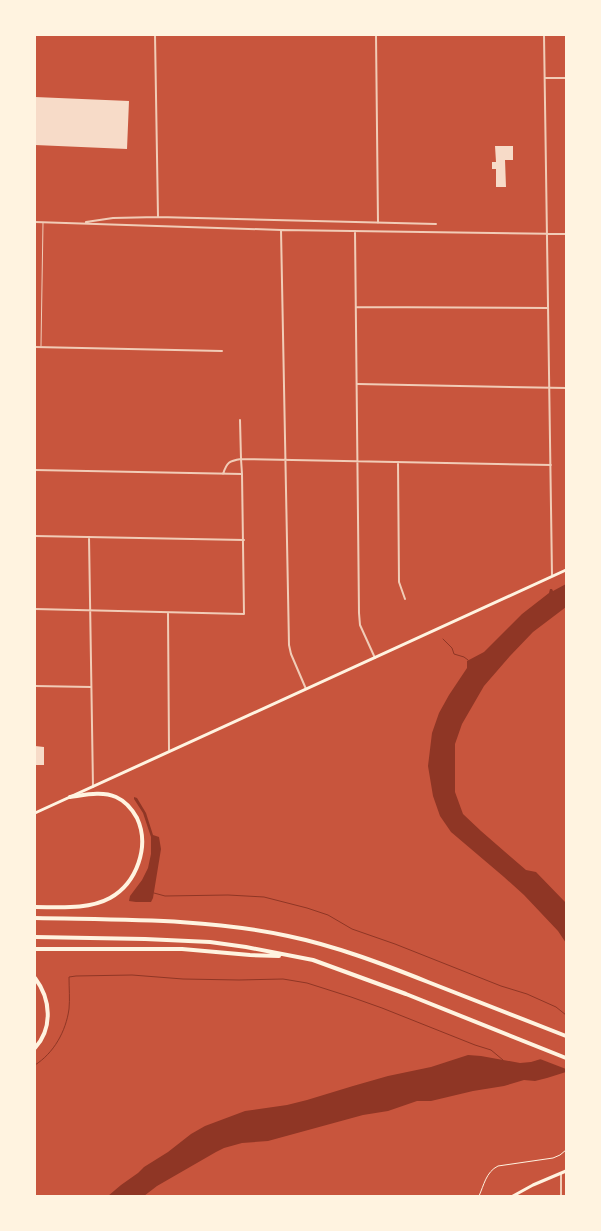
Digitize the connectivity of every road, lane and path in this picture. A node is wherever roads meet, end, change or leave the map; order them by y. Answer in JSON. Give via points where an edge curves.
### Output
{"nodes":[{"id":1,"x":156,"y":35,"type":"edge"},
{"id":2,"x":376,"y":35,"type":"edge"},
{"id":3,"x":544,"y":35,"type":"edge"},
{"id":4,"x":545,"y":78,"type":"junction"},
{"id":5,"x":566,"y":78,"type":"edge"},
{"id":6,"x":158,"y":217,"type":"junction"},
{"id":7,"x":35,"y":222,"type":"edge"},
{"id":8,"x":43,"y":222,"type":"junction"},
{"id":9,"x":80,"y":223,"type":"junction"},
{"id":10,"x":378,"y":223,"type":"junction"},
{"id":11,"x":436,"y":224,"type":"dead end"},
{"id":12,"x":281,"y":230,"type":"junction"},
{"id":13,"x":355,"y":231,"type":"junction"},
{"id":14,"x":547,"y":234,"type":"junction"},
{"id":15,"x":566,"y":234,"type":"edge"},
{"id":16,"x":356,"y":307,"type":"junction"},
{"id":17,"x":548,"y":308,"type":"junction"},
{"id":18,"x":35,"y":347,"type":"edge"},
{"id":19,"x":41,"y":347,"type":"junction"},
{"id":20,"x":222,"y":351,"type":"dead end"},
{"id":21,"x":357,"y":384,"type":"junction"},
{"id":22,"x":550,"y":388,"type":"junction"},
{"id":23,"x":566,"y":388,"type":"edge"},
{"id":24,"x":240,"y":420,"type":"dead end"},
{"id":25,"x":240,"y":459,"type":"junction"},
{"id":26,"x":285,"y":460,"type":"junction"},
{"id":27,"x":357,"y":462,"type":"junction"},
{"id":28,"x":398,"y":462,"type":"junction"},
{"id":29,"x":551,"y":465,"type":"junction"},
{"id":30,"x":35,"y":470,"type":"edge"},
{"id":31,"x":223,"y":474,"type":"junction"},
{"id":32,"x":242,"y":474,"type":"junction"},
{"id":33,"x":35,"y":536,"type":"edge"},
{"id":34,"x":89,"y":537,"type":"junction"},
{"id":35,"x":244,"y":540,"type":"junction"},
{"id":36,"x":566,"y":570,"type":"edge"},
{"id":37,"x":552,"y":576,"type":"junction"},
{"id":38,"x":405,"y":599,"type":"dead end"},
{"id":39,"x":35,"y":609,"type":"edge"},
{"id":40,"x":90,"y":610,"type":"junction"},
{"id":41,"x":168,"y":613,"type":"junction"},
{"id":42,"x":375,"y":658,"type":"junction"},
{"id":43,"x":35,"y":686,"type":"edge"},
{"id":44,"x":91,"y":687,"type":"junction"},
{"id":45,"x":306,"y":689,"type":"junction"},
{"id":46,"x":169,"y":752,"type":"junction"},
{"id":47,"x":93,"y":787,"type":"junction"},
{"id":48,"x":70,"y":797,"type":"junction"},
{"id":49,"x":35,"y":813,"type":"edge"},
{"id":50,"x":35,"y":907,"type":"edge"},
{"id":51,"x":35,"y":918,"type":"edge"},
{"id":52,"x":35,"y":937,"type":"edge"},
{"id":53,"x":35,"y":949,"type":"edge"},
{"id":54,"x":291,"y":956,"type":"junction"},
{"id":55,"x":35,"y":978,"type":"edge"},
{"id":56,"x":566,"y":1036,"type":"edge"},
{"id":57,"x":35,"y":1048,"type":"edge"},
{"id":58,"x":566,"y":1058,"type":"edge"},
{"id":59,"x":566,"y":1150,"type":"edge"},
{"id":60,"x":566,"y":1171,"type":"edge"},
{"id":61,"x":561,"y":1173,"type":"junction"},
{"id":62,"x":479,"y":1196,"type":"edge"},
{"id":63,"x":513,"y":1196,"type":"edge"},
{"id":64,"x":561,"y":1196,"type":"edge"}],
"edges":[{"from":1,"to":6,"type":"street"},
{"from":2,"to":10,"type":"street"},
{"from":3,"to":4,"type":"street"},
{"from":4,"to":5,"type":"street"},
{"from":4,"to":14,"type":"street"},
{"from":6,"to":9,"type":"street"},
{"from":6,"to":10,"type":"street"},
{"from":7,"to":8,"type":"street"},
{"from":8,"to":9,"type":"street"},
{"from":8,"to":19,"type":"lane"},
{"from":9,"to":12,"type":"street"},
{"from":10,"to":11,"type":"street"},
{"from":12,"to":13,"type":"street"},
{"from":12,"to":26,"type":"street"},
{"from":13,"to":14,"type":"street"},
{"from":13,"to":16,"type":"street"},
{"from":14,"to":15,"type":"street"},
{"from":14,"to":17,"type":"street"},
{"from":16,"to":17,"type":"street"},
{"from":16,"to":21,"type":"street"},
{"from":17,"to":22,"type":"street"},
{"from":18,"to":19,"type":"street"},
{"from":19,"to":20,"type":"street"},
{"from":21,"to":22,"type":"street"},
{"from":21,"to":27,"type":"street"},
{"from":22,"to":23,"type":"street"},
{"from":22,"to":29,"type":"street"},
{"from":24,"to":25,"type":"street"},
{"from":25,"to":26,"type":"street"},
{"from":25,"to":31,"type":"street","via":[[226,465]]},
{"from":25,"to":32,"type":"street"},
{"from":26,"to":27,"type":"street"},
{"from":26,"to":45,"type":"street","via":[[289,646]]},
{"from":27,"to":28,"type":"street"},
{"from":27,"to":42,"type":"street","via":[[360,625]]},
{"from":28,"to":29,"type":"street"},
{"from":28,"to":38,"type":"street","via":[[400,582]]},
{"from":29,"to":37,"type":"street"},
{"from":30,"to":31,"type":"street"},
{"from":31,"to":32,"type":"street"},
{"from":32,"to":35,"type":"street"},
{"from":33,"to":34,"type":"street"},
{"from":34,"to":35,"type":"street"},
{"from":34,"to":40,"type":"street"},
{"from":35,"to":41,"type":"street","via":[[244,614]]},
{"from":36,"to":37,"type":"main road"},
{"from":37,"to":42,"type":"main road"},
{"from":39,"to":40,"type":"street"},
{"from":40,"to":41,"type":"street"},
{"from":40,"to":44,"type":"street"},
{"from":41,"to":46,"type":"street"},
{"from":42,"to":45,"type":"main road"},
{"from":43,"to":44,"type":"street"},
{"from":44,"to":47,"type":"street"},
{"from":45,"to":46,"type":"main road"},
{"from":46,"to":47,"type":"main road"},
{"from":47,"to":48,"type":"main road"},
{"from":48,"to":49,"type":"main road"},
{"from":48,"to":50,"type":"highway","via":[[105,794],[123,801],[134,813],[141,831],[142,854],[128,882],[109,898],[69,907]]},
{"from":51,"to":56,"type":"highway","via":[[192,922],[289,936],[378,962]]},
{"from":52,"to":54,"type":"highway","via":[[210,942]]},
{"from":53,"to":54,"type":"highway","via":[[182,949]]},
{"from":54,"to":58,"type":"highway","via":[[368,979]]},
{"from":55,"to":57,"type":"highway","via":[[46,997],[48,1018],[44,1036]]},
{"from":59,"to":62,"type":"path","via":[[552,1158],[492,1169]]},
{"from":60,"to":61,"type":"main road"},
{"from":61,"to":63,"type":"main road"},
{"from":61,"to":64,"type":"street"}]}
